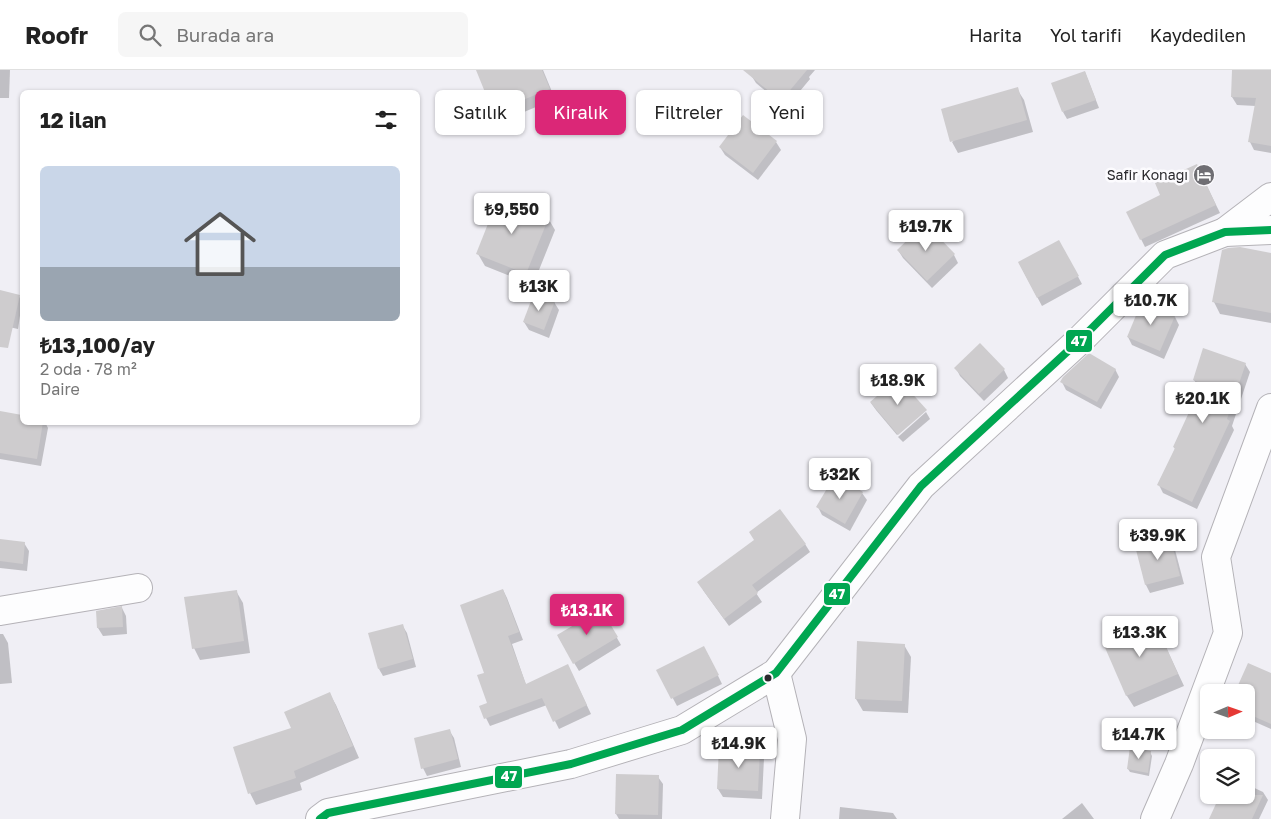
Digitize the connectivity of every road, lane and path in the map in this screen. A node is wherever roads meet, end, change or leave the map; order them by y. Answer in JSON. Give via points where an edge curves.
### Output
{"nodes":[{"id":1,"x":1271,"y":197,"type":"edge"},
{"id":2,"x":1271,"y":230,"type":"edge"},
{"id":3,"x":1225,"y":232,"type":"junction"},
{"id":4,"x":1271,"y":408,"type":"edge"},
{"id":5,"x":138,"y":588,"type":"dead end"},
{"id":6,"x":0,"y":611,"type":"edge"},
{"id":7,"x":776,"y":673,"type":"junction"},
{"id":8,"x":320,"y":819,"type":"edge"},
{"id":9,"x":785,"y":819,"type":"edge"},
{"id":10,"x":1154,"y":819,"type":"edge"}],
"edges":[{"from":1,"to":3,"type":"street"},
{"from":2,"to":3,"type":"street"},
{"from":3,"to":7,"type":"street","via":[[1165,255],[1081,339],[921,486]]},
{"from":4,"to":10,"type":"street","via":[[1216,557],[1228,633],[1179,764]]},
{"from":5,"to":6,"type":"street"},
{"from":7,"to":8,"type":"street","via":[[682,730],[571,764],[328,813]]},
{"from":7,"to":9,"type":"street","via":[[792,739]]}]}
